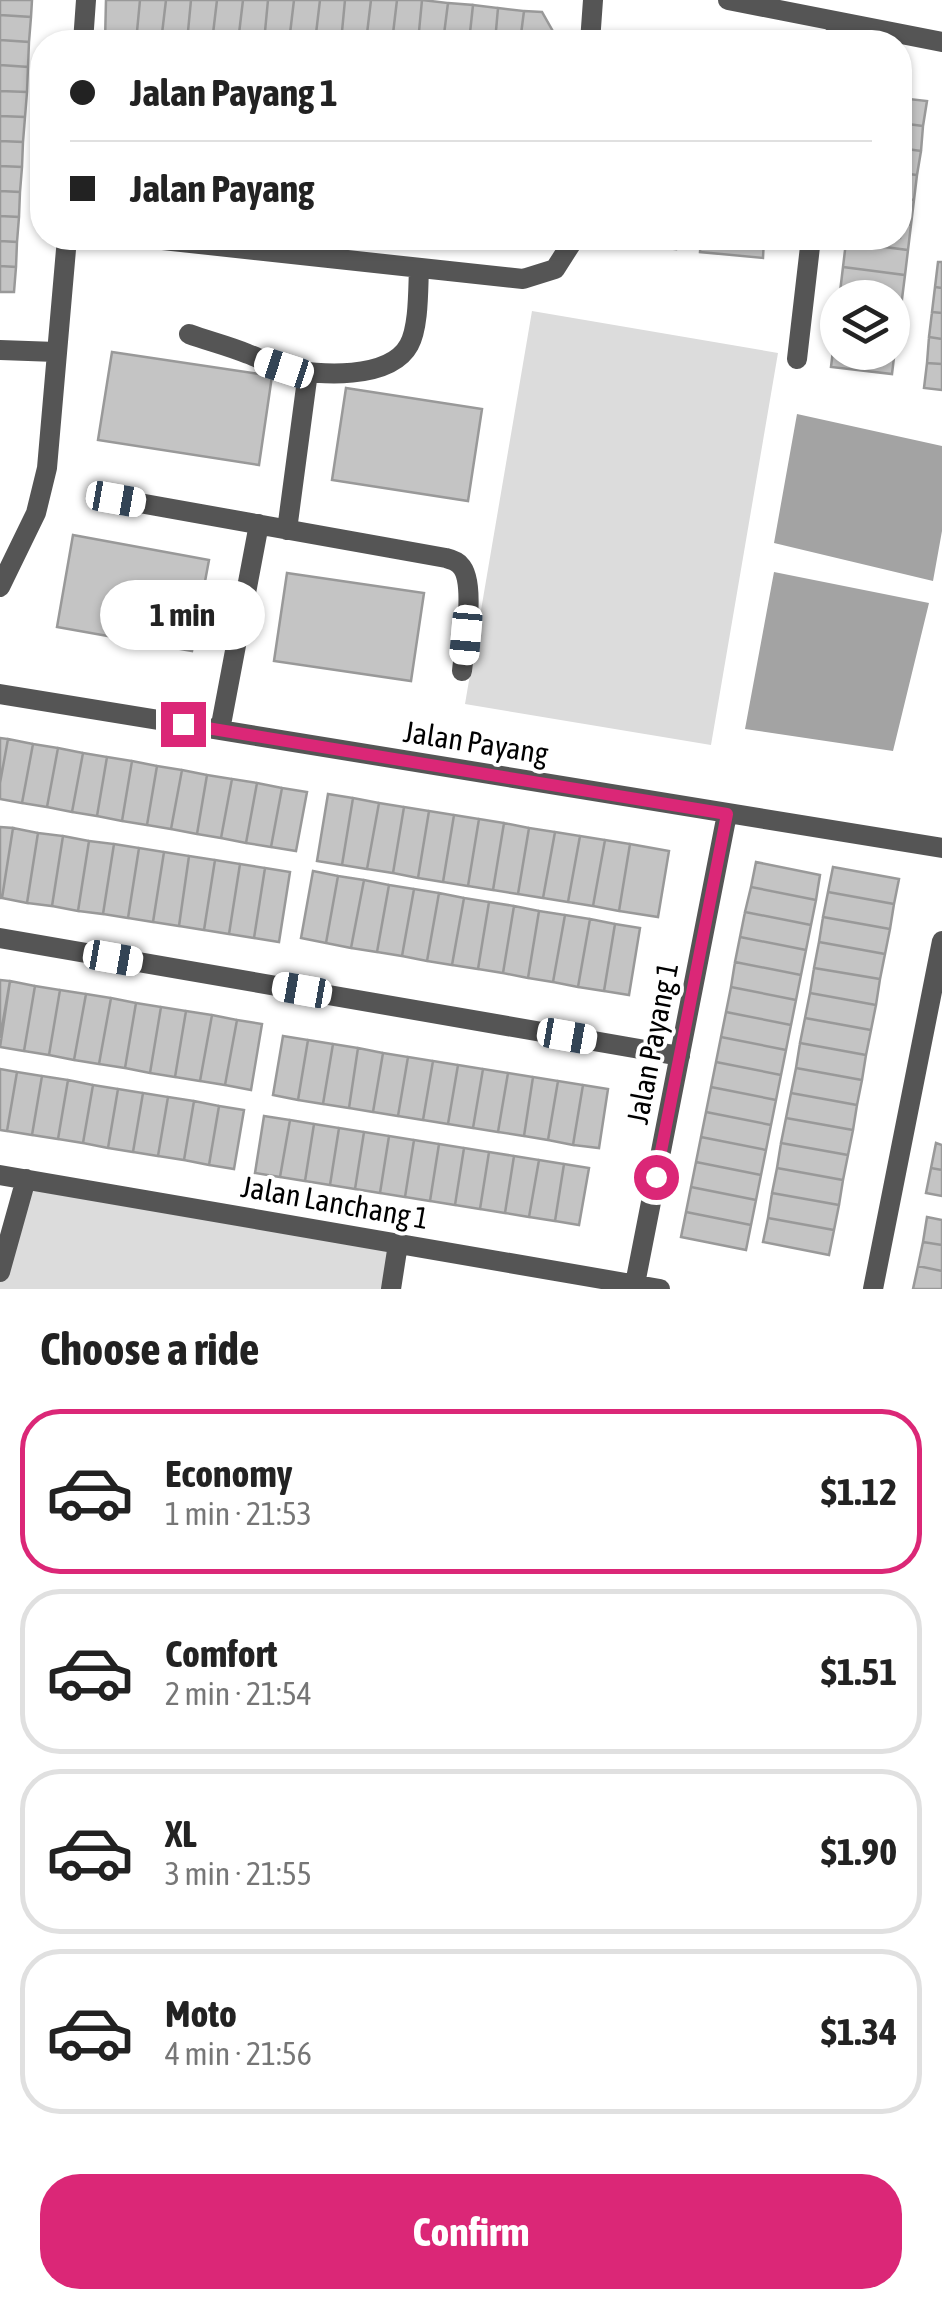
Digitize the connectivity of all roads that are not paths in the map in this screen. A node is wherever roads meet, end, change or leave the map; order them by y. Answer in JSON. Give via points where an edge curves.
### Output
{"nodes":[{"id":1,"x":86,"y":0,"type":"edge"},
{"id":2,"x":593,"y":0,"type":"edge"},
{"id":3,"x":728,"y":0,"type":"edge"},
{"id":4,"x":788,"y":6,"type":"edge"},
{"id":5,"x":83,"y":30,"type":"edge"},
{"id":6,"x":591,"y":30,"type":"edge"},
{"id":7,"x":832,"y":30,"type":"edge"},
{"id":8,"x":912,"y":39,"type":"edge"},
{"id":9,"x":942,"y":42,"type":"edge"},
{"id":10,"x":66,"y":250,"type":"edge"},
{"id":11,"x":254,"y":250,"type":"edge"},
{"id":12,"x":568,"y":250,"type":"edge"},
{"id":13,"x":810,"y":250,"type":"edge"},
{"id":14,"x":419,"y":268,"type":"junction"},
{"id":15,"x":188,"y":334,"type":"dead end"},
{"id":16,"x":0,"y":350,"type":"edge"},
{"id":17,"x":56,"y":352,"type":"junction"},
{"id":18,"x":797,"y":358,"type":"dead end"},
{"id":19,"x":308,"y":372,"type":"junction"},
{"id":20,"x":116,"y":499,"type":"dead end"},
{"id":21,"x":259,"y":524,"type":"junction"},
{"id":22,"x":287,"y":530,"type":"junction"},
{"id":23,"x":0,"y":587,"type":"edge"},
{"id":24,"x":462,"y":670,"type":"dead end"},
{"id":25,"x":0,"y":694,"type":"edge"},
{"id":26,"x":220,"y":730,"type":"junction"},
{"id":27,"x":727,"y":814,"type":"junction"},
{"id":28,"x":942,"y":848,"type":"edge"},
{"id":29,"x":0,"y":938,"type":"edge"},
{"id":30,"x":942,"y":942,"type":"edge"},
{"id":31,"x":680,"y":1056,"type":"junction"},
{"id":32,"x":0,"y":1175,"type":"edge"},
{"id":33,"x":26,"y":1179,"type":"junction"},
{"id":34,"x":398,"y":1244,"type":"junction"},
{"id":35,"x":0,"y":1272,"type":"edge"},
{"id":36,"x":635,"y":1287,"type":"edge"},
{"id":37,"x":391,"y":1289,"type":"edge"},
{"id":38,"x":660,"y":1289,"type":"edge"},
{"id":39,"x":874,"y":1289,"type":"edge"}],
"edges":[{"from":1,"to":5,"type":"street"},
{"from":2,"to":6,"type":"street"},
{"from":3,"to":4,"type":"street"},
{"from":4,"to":7,"type":"street"},
{"from":8,"to":9,"type":"street"},
{"from":10,"to":17,"type":"street"},
{"from":11,"to":14,"type":"street"},
{"from":12,"to":14,"type":"street","via":[[556,270],[523,279]]},
{"from":13,"to":18,"type":"street"},
{"from":14,"to":19,"type":"street","via":[[412,338],[398,358],[363,372]]},
{"from":15,"to":19,"type":"street"},
{"from":16,"to":17,"type":"street"},
{"from":17,"to":23,"type":"street","via":[[47,468],[36,513]]},
{"from":19,"to":22,"type":"street"},
{"from":20,"to":21,"type":"street"},
{"from":21,"to":22,"type":"street"},
{"from":21,"to":26,"type":"street"},
{"from":22,"to":24,"type":"street","via":[[459,563],[469,599]]},
{"from":25,"to":26,"type":"street","name":"Jalan Payang"},
{"from":26,"to":27,"type":"street","name":"Jalan Payang"},
{"from":27,"to":28,"type":"street","name":"Jalan Payang"},
{"from":27,"to":31,"type":"street","name":"Jalan Payang 1"},
{"from":29,"to":31,"type":"street"},
{"from":30,"to":39,"type":"street"},
{"from":31,"to":36,"type":"street","name":"Jalan Payang 1"},
{"from":32,"to":33,"type":"street","name":"Jalan Lanchang 1"},
{"from":33,"to":34,"type":"street","name":"Jalan Lanchang 1"},
{"from":33,"to":35,"type":"street"},
{"from":34,"to":36,"type":"street","name":"Jalan Lanchang 1"},
{"from":34,"to":37,"type":"street"},
{"from":36,"to":38,"type":"street","name":"Jalan Lanchang 1"}]}
